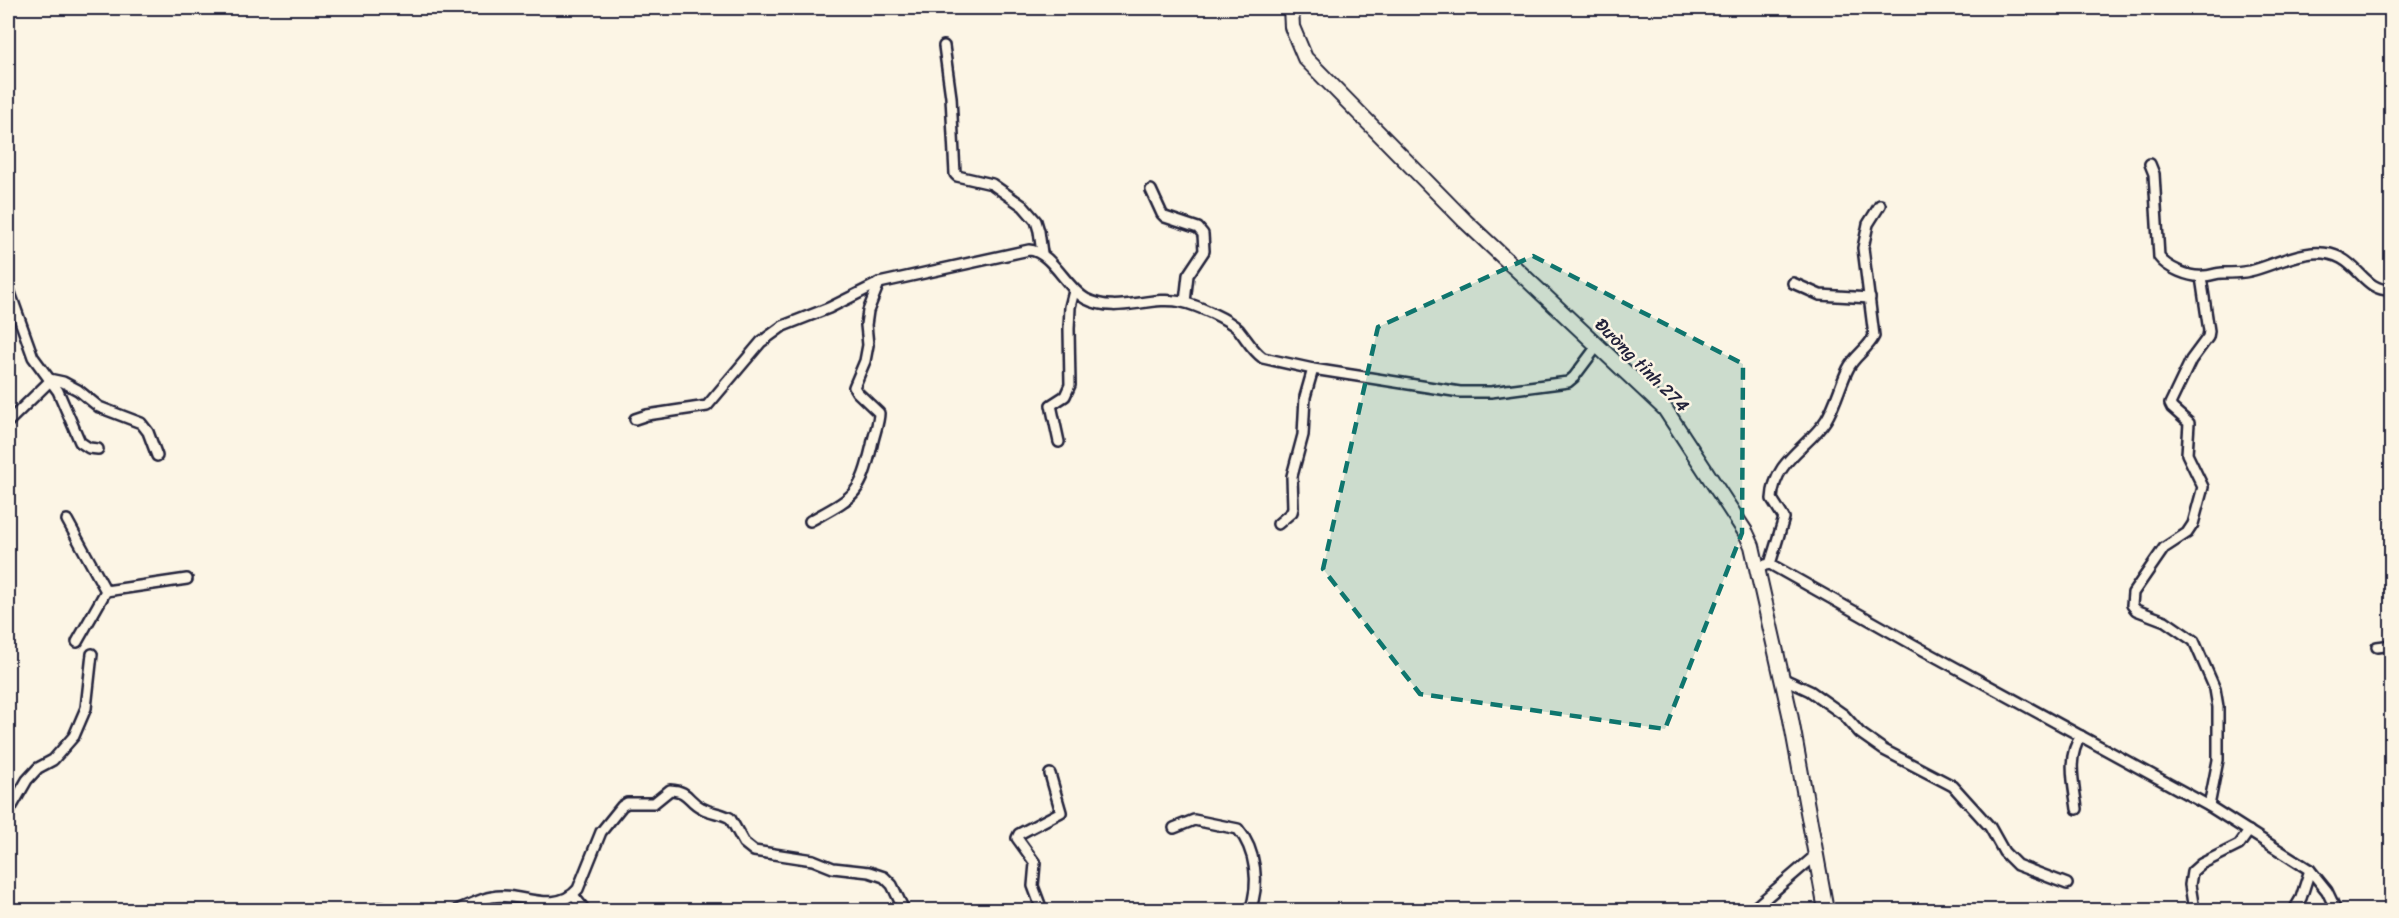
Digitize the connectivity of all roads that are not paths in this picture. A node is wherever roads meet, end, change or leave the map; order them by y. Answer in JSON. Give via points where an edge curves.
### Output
{"nodes":[{"id":1,"x":1291,"y":8,"type":"edge"},
{"id":2,"x":944,"y":46,"type":"dead end"},
{"id":3,"x":2150,"y":164,"type":"dead end"},
{"id":4,"x":1151,"y":190,"type":"dead end"},
{"id":5,"x":1880,"y":205,"type":"dead end"},
{"id":6,"x":1042,"y":253,"type":"junction"},
{"id":7,"x":2201,"y":277,"type":"junction"},
{"id":8,"x":879,"y":283,"type":"junction"},
{"id":9,"x":1793,"y":283,"type":"dead end"},
{"id":10,"x":8,"y":286,"type":"edge"},
{"id":11,"x":2391,"y":290,"type":"edge"},
{"id":12,"x":1074,"y":291,"type":"junction"},
{"id":13,"x":1870,"y":298,"type":"junction"},
{"id":14,"x":1185,"y":302,"type":"junction"},
{"id":15,"x":1598,"y":345,"type":"junction"},
{"id":16,"x":1313,"y":369,"type":"junction"},
{"id":17,"x":49,"y":380,"type":"junction"},
{"id":18,"x":635,"y":419,"type":"dead end"},
{"id":19,"x":8,"y":422,"type":"edge"},
{"id":20,"x":1059,"y":442,"type":"dead end"},
{"id":21,"x":98,"y":449,"type":"dead end"},
{"id":22,"x":157,"y":456,"type":"dead end"},
{"id":23,"x":67,"y":520,"type":"dead end"},
{"id":24,"x":810,"y":521,"type":"dead end"},
{"id":25,"x":1278,"y":524,"type":"dead end"},
{"id":26,"x":1763,"y":566,"type":"junction"},
{"id":27,"x":188,"y":579,"type":"dead end"},
{"id":28,"x":106,"y":591,"type":"junction"},
{"id":29,"x":77,"y":642,"type":"dead end"},
{"id":30,"x":2391,"y":645,"type":"edge"},
{"id":31,"x":2377,"y":647,"type":"dead end"},
{"id":32,"x":92,"y":654,"type":"dead end"},
{"id":33,"x":1782,"y":678,"type":"junction"},
{"id":34,"x":2081,"y":736,"type":"junction"},
{"id":35,"x":1050,"y":774,"type":"dead end"},
{"id":36,"x":2209,"y":806,"type":"junction"},
{"id":37,"x":2078,"y":809,"type":"dead end"},
{"id":38,"x":8,"y":813,"type":"edge"},
{"id":39,"x":1174,"y":828,"type":"dead end"},
{"id":40,"x":2249,"y":831,"type":"junction"},
{"id":41,"x":1816,"y":855,"type":"junction"},
{"id":42,"x":2310,"y":870,"type":"junction"},
{"id":43,"x":2067,"y":884,"type":"dead end"},
{"id":44,"x":573,"y":895,"type":"junction"},
{"id":45,"x":375,"y":910,"type":"edge"},
{"id":46,"x":394,"y":910,"type":"edge"},
{"id":47,"x":457,"y":910,"type":"edge"},
{"id":48,"x":585,"y":910,"type":"edge"},
{"id":49,"x":904,"y":910,"type":"edge"},
{"id":50,"x":1042,"y":910,"type":"edge"},
{"id":51,"x":1250,"y":910,"type":"edge"},
{"id":52,"x":1752,"y":910,"type":"edge"},
{"id":53,"x":1827,"y":910,"type":"edge"},
{"id":54,"x":2194,"y":910,"type":"edge"},
{"id":55,"x":2294,"y":910,"type":"edge"},
{"id":56,"x":2336,"y":910,"type":"edge"}],
"edges":[{"from":1,"to":15,"type":"main road","name":"Đường tỉnh 274","via":[[1292,27],[1305,58],[1465,221]]},
{"from":2,"to":6,"type":"street","via":[[955,174],[993,184],[1023,206],[1036,221]]},
{"from":3,"to":7,"type":"street","via":[[2154,174],[2158,257],[2164,265]]},
{"from":4,"to":14,"type":"street","via":[[1162,214],[1198,228],[1203,234],[1204,251],[1188,275]]},
{"from":5,"to":13,"type":"street","via":[[1868,224],[1863,248]]},
{"from":6,"to":8,"type":"street","via":[[1029,250]]},
{"from":6,"to":12,"type":"street"},
{"from":7,"to":11,"type":"street","via":[[2247,272],[2309,253],[2322,253],[2341,256],[2372,286]]},
{"from":7,"to":36,"type":"street","via":[[2208,337],[2191,360],[2170,404],[2189,423],[2187,454],[2201,481],[2202,492],[2191,530],[2164,548],[2131,599],[2136,610],[2165,621],[2194,640],[2215,689],[2218,760]]},
{"from":8,"to":18,"type":"street","via":[[773,332],[706,406]]},
{"from":8,"to":24,"type":"street","via":[[868,311],[868,345],[854,387],[879,413],[867,468],[861,484],[846,502]]},
{"from":9,"to":13,"type":"street","via":[[1820,295]]},
{"from":10,"to":17,"type":"street","via":[[33,357]]},
{"from":12,"to":14,"type":"street","via":[[1102,305]]},
{"from":12,"to":20,"type":"street","via":[[1069,329],[1070,385],[1065,396],[1051,405]]},
{"from":13,"to":26,"type":"street","via":[[1874,329],[1870,343],[1848,368],[1826,420],[1786,462],[1773,493],[1774,504],[1784,518]]},
{"from":14,"to":16,"type":"street","via":[[1233,324],[1263,358]]},
{"from":15,"to":16,"type":"street","via":[[1568,382],[1491,392],[1446,391]]},
{"from":15,"to":26,"type":"main road","name":"Đường tỉnh 274","via":[[1672,418]]},
{"from":16,"to":25,"type":"street","via":[[1306,389],[1303,435],[1292,476],[1293,508]]},
{"from":17,"to":19,"type":"street"},
{"from":17,"to":21,"type":"street","via":[[80,442]]},
{"from":17,"to":22,"type":"street","via":[[63,382],[99,407],[141,423]]},
{"from":23,"to":28,"type":"street"},
{"from":26,"to":33,"type":"main road","name":"Đường tỉnh 274"},
{"from":26,"to":34,"type":"street"},
{"from":27,"to":28,"type":"street"},
{"from":28,"to":29,"type":"street"},
{"from":30,"to":31,"type":"street"},
{"from":32,"to":38,"type":"street","via":[[86,708],[74,736],[53,760],[27,780]]},
{"from":33,"to":41,"type":"main road","name":"Đường tỉnh 274"},
{"from":33,"to":43,"type":"street","via":[[1810,691],[1884,750],[1953,786],[2017,865]]},
{"from":34,"to":36,"type":"street"},
{"from":34,"to":37,"type":"street","via":[[2071,756]]},
{"from":35,"to":50,"type":"street","via":[[1061,812],[1017,838],[1035,863],[1033,886]]},
{"from":36,"to":40,"type":"street"},
{"from":39,"to":51,"type":"street","via":[[1194,820],[1238,829],[1255,865]]},
{"from":40,"to":42,"type":"street"},
{"from":40,"to":54,"type":"street","via":[[2239,845],[2192,872]]},
{"from":41,"to":52,"type":"street"},
{"from":41,"to":53,"type":"main road","name":"Đường tỉnh 274"},
{"from":42,"to":55,"type":"street"},
{"from":42,"to":56,"type":"street"},
{"from":44,"to":47,"type":"street","via":[[544,902],[493,896]]},
{"from":44,"to":48,"type":"street"},
{"from":44,"to":49,"type":"street","via":[[601,832],[622,806],[649,805],[670,790],[687,794],[699,806],[730,818],[744,843],[754,851],[884,877]]},
{"from":45,"to":46,"type":"street"}]}
